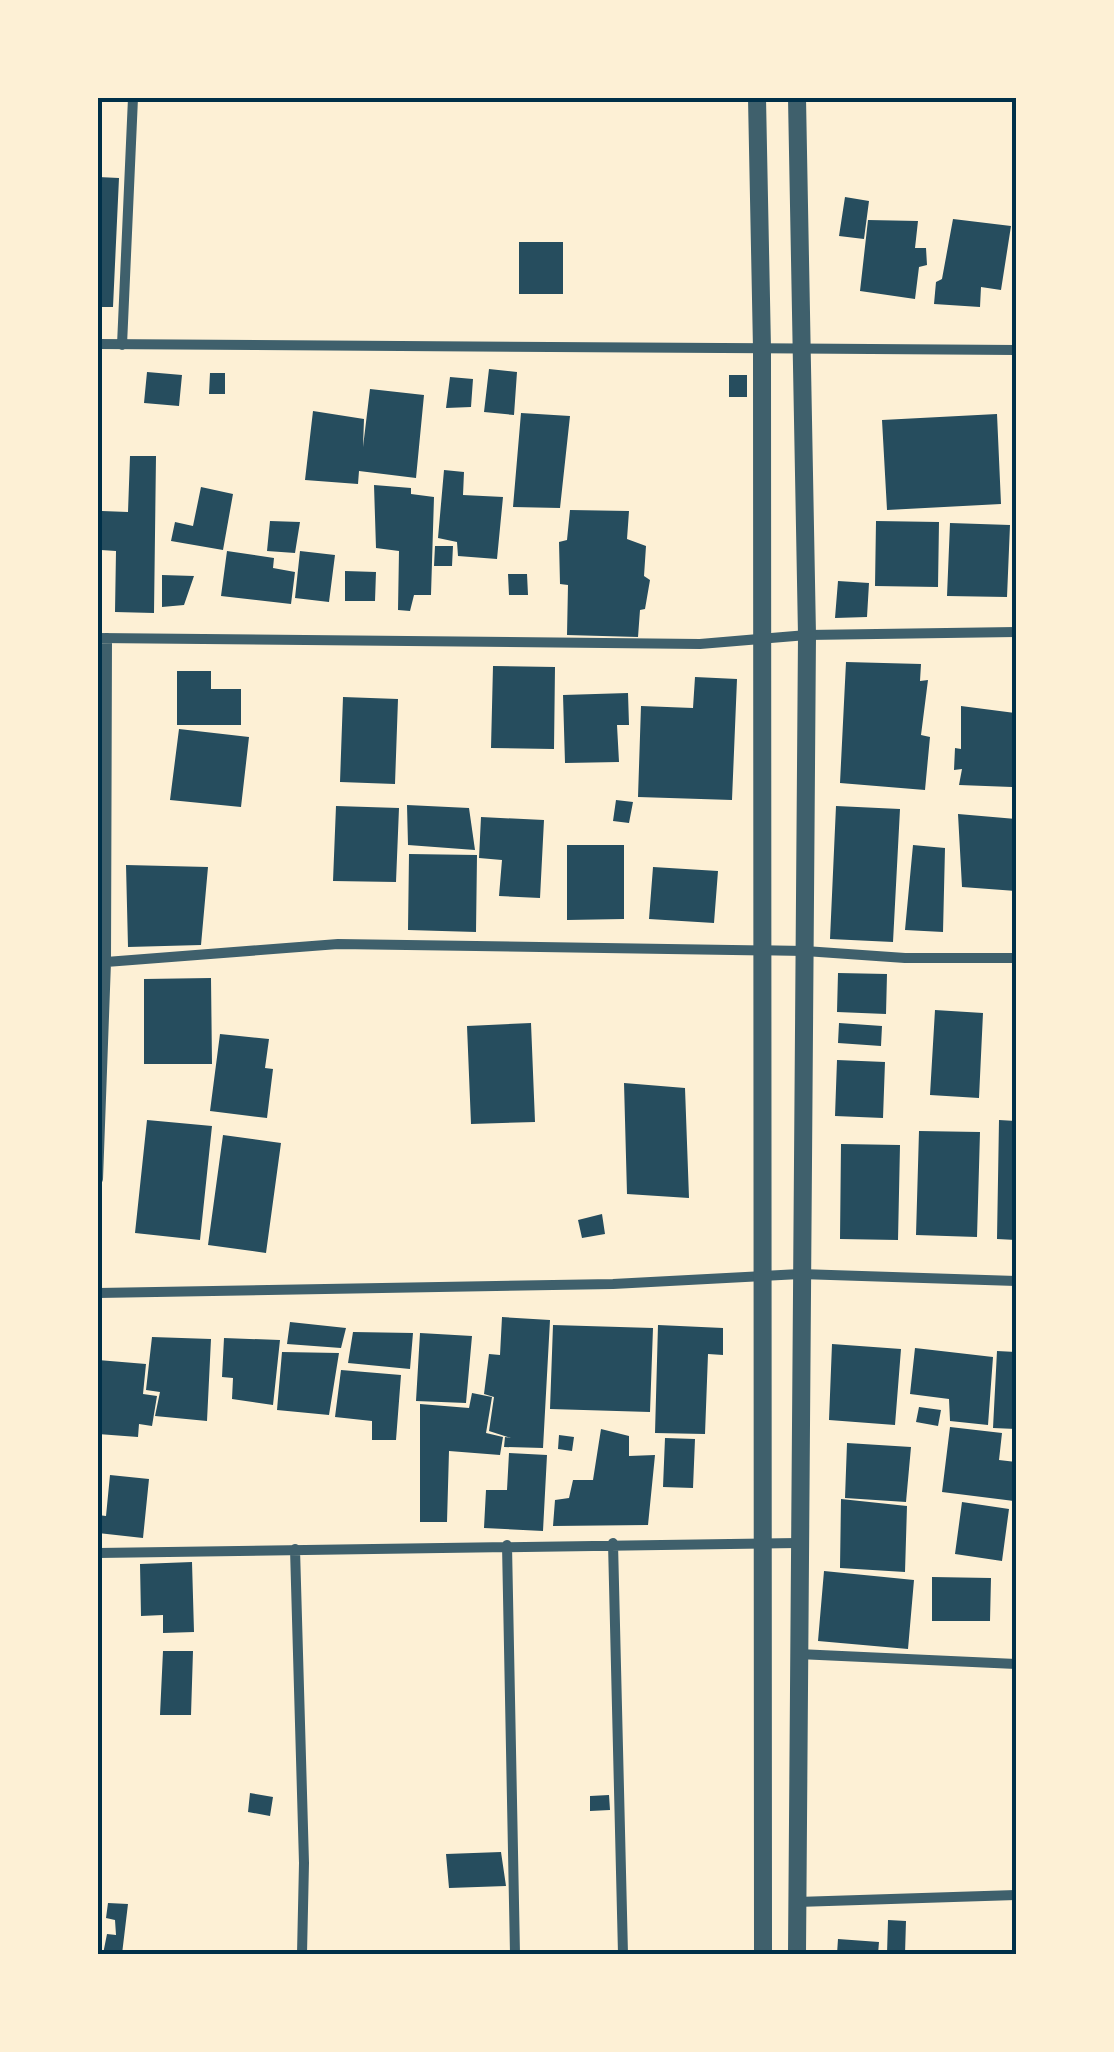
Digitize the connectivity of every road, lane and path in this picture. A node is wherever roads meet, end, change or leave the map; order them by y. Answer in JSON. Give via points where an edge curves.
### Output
{"nodes":[{"id":1,"x":133,"y":98,"type":"edge"},
{"id":2,"x":756,"y":98,"type":"edge"},
{"id":3,"x":797,"y":98,"type":"edge"},
{"id":4,"x":98,"y":344,"type":"edge"},
{"id":5,"x":122,"y":345,"type":"junction"},
{"id":6,"x":762,"y":349,"type":"junction"},
{"id":7,"x":803,"y":350,"type":"junction"},
{"id":8,"x":1016,"y":350,"type":"edge"},
{"id":9,"x":1016,"y":632,"type":"edge"},
{"id":10,"x":807,"y":636,"type":"junction"},
{"id":11,"x":102,"y":638,"type":"edge"},
{"id":12,"x":762,"y":638,"type":"junction"},
{"id":13,"x":804,"y":951,"type":"junction"},
{"id":14,"x":764,"y":953,"type":"junction"},
{"id":15,"x":1016,"y":958,"type":"edge"},
{"id":16,"x":106,"y":962,"type":"junction"},
{"id":17,"x":98,"y":1179,"type":"edge"},
{"id":18,"x":800,"y":1274,"type":"junction"},
{"id":19,"x":763,"y":1276,"type":"junction"},
{"id":20,"x":1016,"y":1281,"type":"edge"},
{"id":21,"x":98,"y":1293,"type":"edge"},
{"id":22,"x":613,"y":1543,"type":"junction"},
{"id":23,"x":764,"y":1543,"type":"junction"},
{"id":24,"x":798,"y":1543,"type":"junction"},
{"id":25,"x":507,"y":1545,"type":"junction"},
{"id":26,"x":296,"y":1549,"type":"junction"},
{"id":27,"x":98,"y":1553,"type":"edge"},
{"id":28,"x":798,"y":1654,"type":"junction"},
{"id":29,"x":1016,"y":1664,"type":"edge"},
{"id":30,"x":1016,"y":1895,"type":"edge"},
{"id":31,"x":797,"y":1902,"type":"junction"},
{"id":32,"x":302,"y":1954,"type":"edge"},
{"id":33,"x":515,"y":1954,"type":"edge"},
{"id":34,"x":623,"y":1954,"type":"edge"},
{"id":35,"x":763,"y":1954,"type":"edge"},
{"id":36,"x":797,"y":1954,"type":"edge"}],
"edges":[{"from":1,"to":5,"type":"street"},
{"from":2,"to":6,"type":"street"},
{"from":3,"to":7,"type":"street"},
{"from":4,"to":5,"type":"street"},
{"from":5,"to":6,"type":"street"},
{"from":6,"to":7,"type":"street"},
{"from":6,"to":12,"type":"street"},
{"from":7,"to":8,"type":"street"},
{"from":7,"to":10,"type":"street"},
{"from":9,"to":10,"type":"street"},
{"from":10,"to":12,"type":"street"},
{"from":10,"to":13,"type":"street"},
{"from":11,"to":12,"type":"street","via":[[700,644]]},
{"from":11,"to":16,"type":"street"},
{"from":12,"to":14,"type":"street"},
{"from":13,"to":14,"type":"street"},
{"from":13,"to":15,"type":"street"},
{"from":13,"to":18,"type":"street"},
{"from":14,"to":16,"type":"street","via":[[338,944]]},
{"from":14,"to":19,"type":"street"},
{"from":16,"to":17,"type":"street"},
{"from":18,"to":19,"type":"street"},
{"from":18,"to":20,"type":"street"},
{"from":18,"to":24,"type":"street"},
{"from":19,"to":21,"type":"street"},
{"from":19,"to":23,"type":"street"},
{"from":22,"to":23,"type":"street"},
{"from":22,"to":25,"type":"street"},
{"from":22,"to":34,"type":"street"},
{"from":23,"to":24,"type":"street"},
{"from":23,"to":35,"type":"street"},
{"from":24,"to":28,"type":"street"},
{"from":25,"to":26,"type":"street"},
{"from":25,"to":33,"type":"street"},
{"from":26,"to":27,"type":"street"},
{"from":26,"to":32,"type":"street"},
{"from":28,"to":29,"type":"street"},
{"from":28,"to":31,"type":"street"},
{"from":30,"to":31,"type":"street"},
{"from":31,"to":36,"type":"street"}]}
